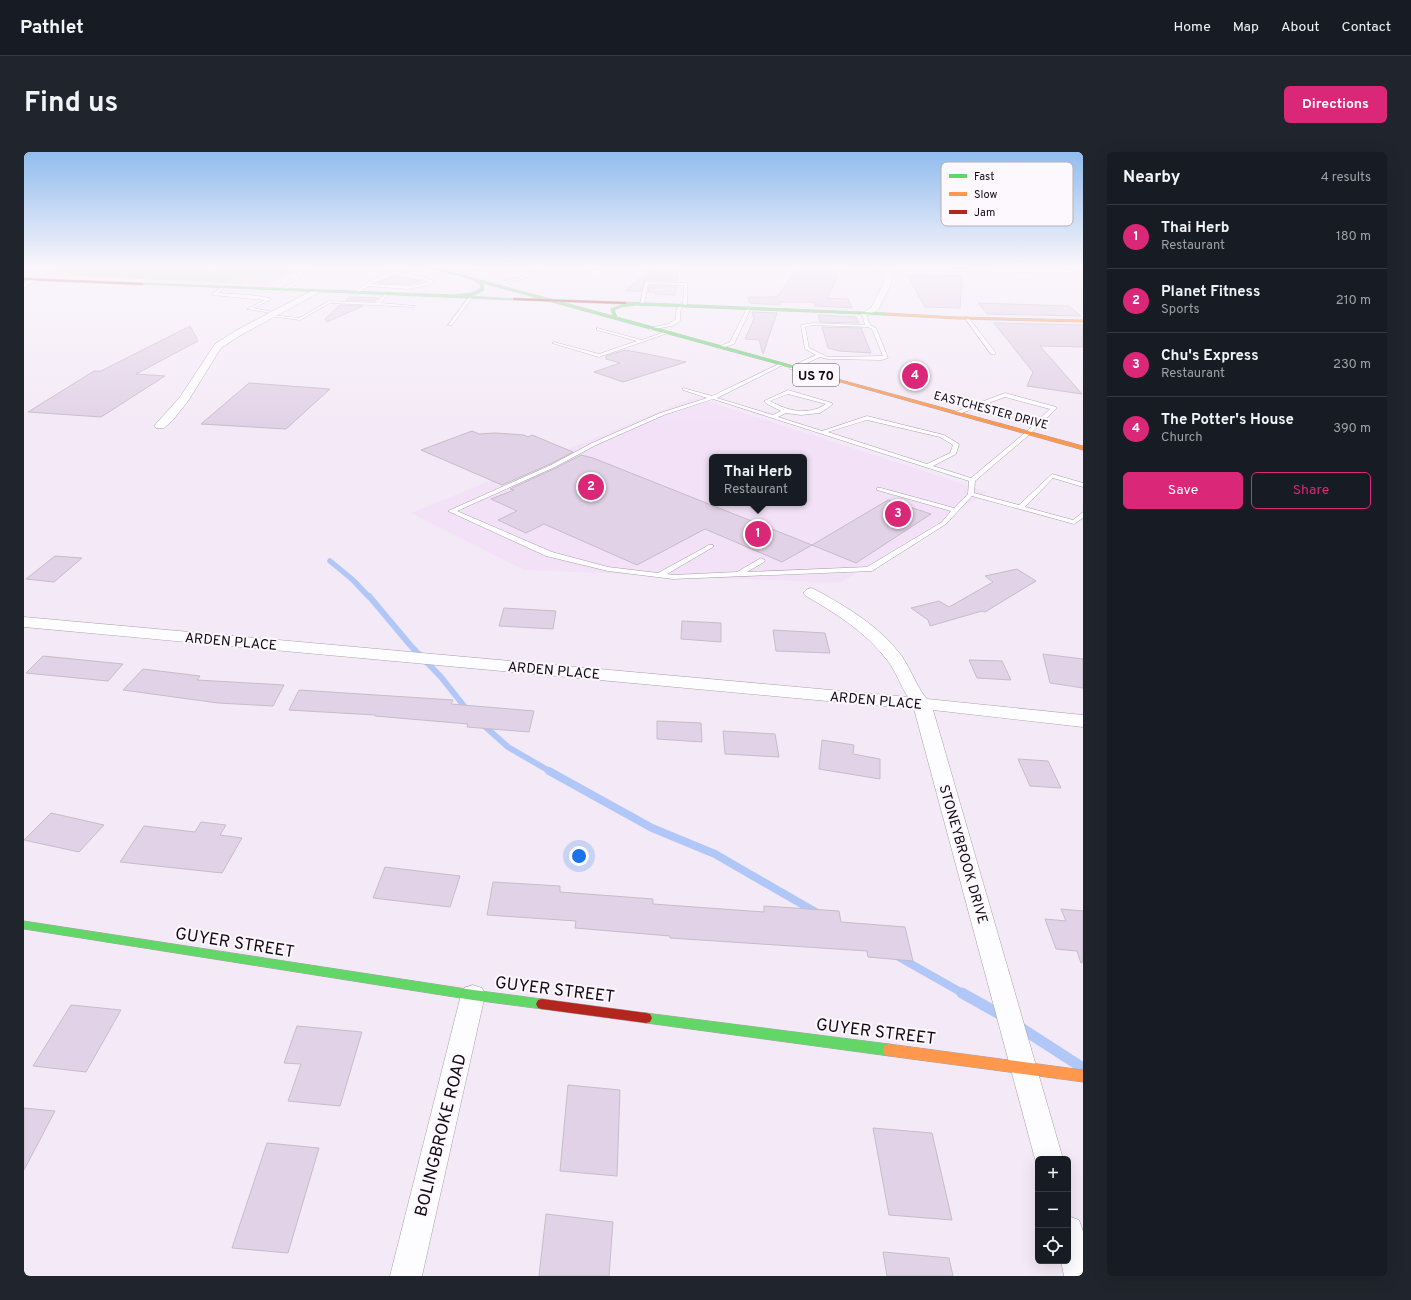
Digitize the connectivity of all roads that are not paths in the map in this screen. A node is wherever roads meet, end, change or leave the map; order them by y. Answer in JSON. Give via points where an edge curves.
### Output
{"nodes":[{"id":1,"x":264,"y":319,"type":"edge"},
{"id":2,"x":453,"y":319,"type":"edge"},
{"id":3,"x":618,"y":319,"type":"edge"},
{"id":4,"x":678,"y":319,"type":"edge"},
{"id":5,"x":743,"y":319,"type":"edge"},
{"id":6,"x":865,"y":319,"type":"edge"},
{"id":7,"x":967,"y":319,"type":"edge"},
{"id":8,"x":1023,"y":319,"type":"edge"},
{"id":9,"x":1083,"y":321,"type":"edge"},
{"id":10,"x":450,"y":324,"type":"dead end"},
{"id":11,"x":867,"y":326,"type":"junction"},
{"id":12,"x":599,"y":329,"type":"dead end"},
{"id":13,"x":651,"y":329,"type":"junction"},
{"id":14,"x":666,"y":333,"type":"junction"},
{"id":15,"x":642,"y":341,"type":"junction"},
{"id":16,"x":554,"y":343,"type":"dead end"},
{"id":17,"x":720,"y":348,"type":"junction"},
{"id":18,"x":993,"y":353,"type":"dead end"},
{"id":19,"x":820,"y":355,"type":"junction"},
{"id":20,"x":782,"y":365,"type":"junction"},
{"id":21,"x":792,"y":368,"type":"junction"},
{"id":22,"x":684,"y":389,"type":"dead end"},
{"id":23,"x":712,"y":398,"type":"junction"},
{"id":24,"x":785,"y":411,"type":"junction"},
{"id":25,"x":957,"y":413,"type":"junction"},
{"id":26,"x":773,"y":417,"type":"junction"},
{"id":27,"x":160,"y":426,"type":"dead end"},
{"id":28,"x":823,"y":432,"type":"junction"},
{"id":29,"x":1028,"y":433,"type":"junction"},
{"id":30,"x":1083,"y":448,"type":"edge"},
{"id":31,"x":927,"y":466,"type":"junction"},
{"id":32,"x":972,"y":480,"type":"junction"},
{"id":33,"x":1083,"y":485,"type":"edge"},
{"id":34,"x":879,"y":489,"type":"dead end"},
{"id":35,"x":971,"y":494,"type":"junction"},
{"id":36,"x":1020,"y":508,"type":"junction"},
{"id":37,"x":954,"y":510,"type":"junction"},
{"id":38,"x":1083,"y":514,"type":"edge"},
{"id":39,"x":711,"y":546,"type":"dead end"},
{"id":40,"x":761,"y":560,"type":"dead end"},
{"id":41,"x":739,"y":574,"type":"junction"},
{"id":42,"x":660,"y":575,"type":"junction"},
{"id":43,"x":811,"y":593,"type":"dead end"},
{"id":44,"x":24,"y":622,"type":"edge"},
{"id":45,"x":922,"y":704,"type":"junction"},
{"id":46,"x":1083,"y":721,"type":"edge"},
{"id":47,"x":24,"y":925,"type":"edge"},
{"id":48,"x":474,"y":995,"type":"junction"},
{"id":49,"x":1024,"y":1067,"type":"junction"},
{"id":50,"x":1083,"y":1076,"type":"edge"},
{"id":51,"x":1048,"y":1156,"type":"edge"},
{"id":52,"x":1071,"y":1242,"type":"edge"},
{"id":53,"x":406,"y":1276,"type":"edge"},
{"id":54,"x":1080,"y":1276,"type":"edge"}],
"edges":[{"from":1,"to":27,"type":"street","via":[[218,346],[180,404]]},
{"from":2,"to":10,"type":"lane"},
{"from":3,"to":13,"type":"main road","name":"EASTCHESTER DRIVE","number":"US 70"},
{"from":4,"to":13,"type":"lane","via":[[670,325]]},
{"from":5,"to":17,"type":"lane","via":[[732,343]]},
{"from":6,"to":11,"type":"lane"},
{"from":7,"to":18,"type":"lane"},
{"from":8,"to":9,"type":"main road"},
{"from":11,"to":19,"type":"lane","via":[[802,326],[806,349]]},
{"from":11,"to":19,"type":"lane","via":[[874,328],[886,357],[827,358]]},
{"from":12,"to":15,"type":"lane"},
{"from":13,"to":14,"type":"main road","name":"EASTCHESTER DRIVE","number":"US 70"},
{"from":14,"to":15,"type":"lane"},
{"from":14,"to":17,"type":"main road","name":"EASTCHESTER DRIVE","number":"US 70"},
{"from":15,"to":16,"type":"lane","via":[[599,356]]},
{"from":17,"to":20,"type":"main road","name":"EASTCHESTER DRIVE","number":"US 70"},
{"from":19,"to":21,"type":"lane"},
{"from":20,"to":21,"type":"main road","name":"EASTCHESTER DRIVE","number":"US 70"},
{"from":20,"to":23,"type":"lane"},
{"from":21,"to":25,"type":"main road","name":"EASTCHESTER DRIVE","number":"US 70"},
{"from":22,"to":23,"type":"lane"},
{"from":23,"to":26,"type":"lane"},
{"from":23,"to":42,"type":"lane","via":[[662,414],[451,511],[549,554],[608,569]]},
{"from":24,"to":24,"type":"lane","via":[[810,413],[820,411],[830,404],[788,392],[767,401]]},
{"from":24,"to":26,"type":"lane"},
{"from":25,"to":29,"type":"main road","name":"EASTCHESTER DRIVE","number":"US 70"},
{"from":25,"to":29,"type":"lane","via":[[1005,395],[1054,408]]},
{"from":26,"to":28,"type":"lane"},
{"from":28,"to":31,"type":"lane"},
{"from":28,"to":31,"type":"lane","via":[[867,418],[942,436],[956,444],[953,454]]},
{"from":29,"to":30,"type":"main road","name":"EASTCHESTER DRIVE","number":"US 70"},
{"from":29,"to":32,"type":"lane"},
{"from":31,"to":32,"type":"lane"},
{"from":32,"to":35,"type":"lane"},
{"from":33,"to":36,"type":"lane","via":[[1052,476]]},
{"from":34,"to":37,"type":"lane"},
{"from":35,"to":36,"type":"lane"},
{"from":35,"to":37,"type":"lane"},
{"from":36,"to":38,"type":"lane","via":[[1074,522]]},
{"from":37,"to":41,"type":"lane","via":[[944,523],[869,570]]},
{"from":39,"to":42,"type":"lane"},
{"from":40,"to":41,"type":"lane"},
{"from":41,"to":42,"type":"lane"},
{"from":43,"to":45,"type":"street","name":"STONEYBROOK DRIVE","via":[[849,615],[870,632],[894,657],[913,694]]},
{"from":44,"to":45,"type":"street","name":"ARDEN PLACE"},
{"from":45,"to":46,"type":"street","name":"ARDEN PLACE"},
{"from":45,"to":49,"type":"street","name":"STONEYBROOK DRIVE"},
{"from":47,"to":48,"type":"main road","name":"GUYER STREET"},
{"from":48,"to":49,"type":"main road","name":"GUYER STREET"},
{"from":48,"to":53,"type":"street","name":"BOLINGBROKE ROAD"},
{"from":49,"to":50,"type":"main road","name":"GUYER STREET"},
{"from":49,"to":51,"type":"street","name":"STONEYBROOK DRIVE"},
{"from":52,"to":54,"type":"street"}]}
